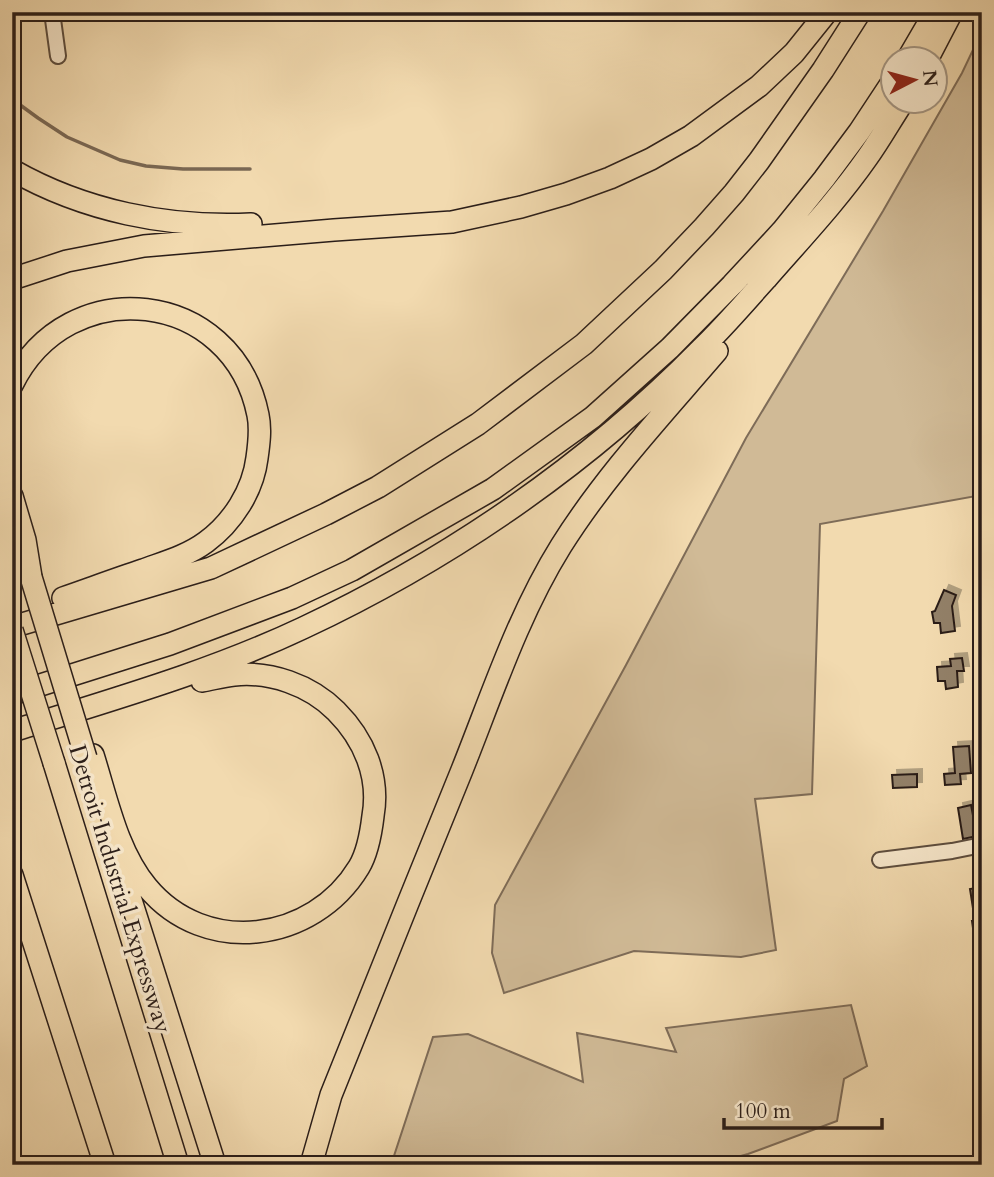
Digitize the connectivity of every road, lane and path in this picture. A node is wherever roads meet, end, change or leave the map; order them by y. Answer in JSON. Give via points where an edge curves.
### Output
{"nodes":[{"id":1,"x":52,"y":12,"type":"edge"},
{"id":2,"x":828,"y":12,"type":"edge"},
{"id":3,"x":860,"y":12,"type":"edge"},
{"id":4,"x":935,"y":12,"type":"edge"},
{"id":5,"x":953,"y":12,"type":"edge"},
{"id":6,"x":914,"y":46,"type":"edge"},
{"id":7,"x":935,"y":46,"type":"edge"},
{"id":8,"x":58,"y":56,"type":"dead end"},
{"id":9,"x":878,"y":103,"type":"edge"},
{"id":10,"x":894,"y":116,"type":"edge"},
{"id":11,"x":12,"y":170,"type":"edge"},
{"id":12,"x":487,"y":214,"type":"junction"},
{"id":13,"x":816,"y":223,"type":"junction"},
{"id":14,"x":12,"y":279,"type":"edge"},
{"id":15,"x":12,"y":385,"type":"edge"},
{"id":16,"x":12,"y":496,"type":"edge"},
{"id":17,"x":12,"y":521,"type":"edge"},
{"id":18,"x":30,"y":577,"type":"junction"},
{"id":19,"x":15,"y":627,"type":"edge"},
{"id":20,"x":12,"y":694,"type":"edge"},
{"id":21,"x":18,"y":730,"type":"edge"},
{"id":22,"x":89,"y":757,"type":"junction"},
{"id":23,"x":982,"y":845,"type":"edge"},
{"id":24,"x":880,"y":860,"type":"dead end"},
{"id":25,"x":12,"y":876,"type":"edge"},
{"id":26,"x":106,"y":1165,"type":"edge"},
{"id":27,"x":178,"y":1165,"type":"edge"},
{"id":28,"x":215,"y":1165,"type":"edge"},
{"id":29,"x":311,"y":1165,"type":"edge"}],
"edges":[{"from":1,"to":8,"type":"street"},
{"from":2,"to":12,"type":"highway","via":[[759,86],[691,136],[610,178]]},
{"from":3,"to":19,"type":"highway","via":[[759,161],[704,228],[584,344],[478,424],[379,487],[211,568]]},
{"from":4,"to":6,"type":"highway"},
{"from":5,"to":7,"type":"highway"},
{"from":9,"to":20,"type":"highway","via":[[824,179],[733,285],[593,416],[494,489],[352,570],[292,598],[170,644]]},
{"from":10,"to":13,"type":"highway"},
{"from":11,"to":12,"type":"highway","via":[[101,208],[206,225]]},
{"from":12,"to":14,"type":"highway","via":[[452,222],[144,246],[67,261]]},
{"from":13,"to":21,"type":"highway","via":[[662,388],[558,474],[458,544],[337,612],[237,656]]},
{"from":13,"to":29,"type":"highway","via":[[797,256],[589,505],[546,573],[517,633],[331,1095]]},
{"from":15,"to":19,"type":"highway","via":[[36,349],[61,328],[116,309],[158,311],[204,331],[229,354],[253,397],[259,440],[249,487],[227,523],[207,541],[185,555],[34,608]]},
{"from":16,"to":18,"type":"highway"},
{"from":17,"to":18,"type":"highway"},
{"from":18,"to":22,"type":"highway","bridge":true},
{"from":19,"to":27,"type":"highway","name":"Detroit Industrial Expressway","bridge":true},
{"from":21,"to":22,"type":"highway","via":[[234,674],[286,680],[331,706],[364,748],[375,805],[370,839],[361,865],[345,887],[311,916],[272,930],[223,932],[200,925],[148,888],[129,862]]},
{"from":22,"to":28,"type":"highway"},
{"from":23,"to":24,"type":"street"},
{"from":25,"to":26,"type":"highway"}]}
